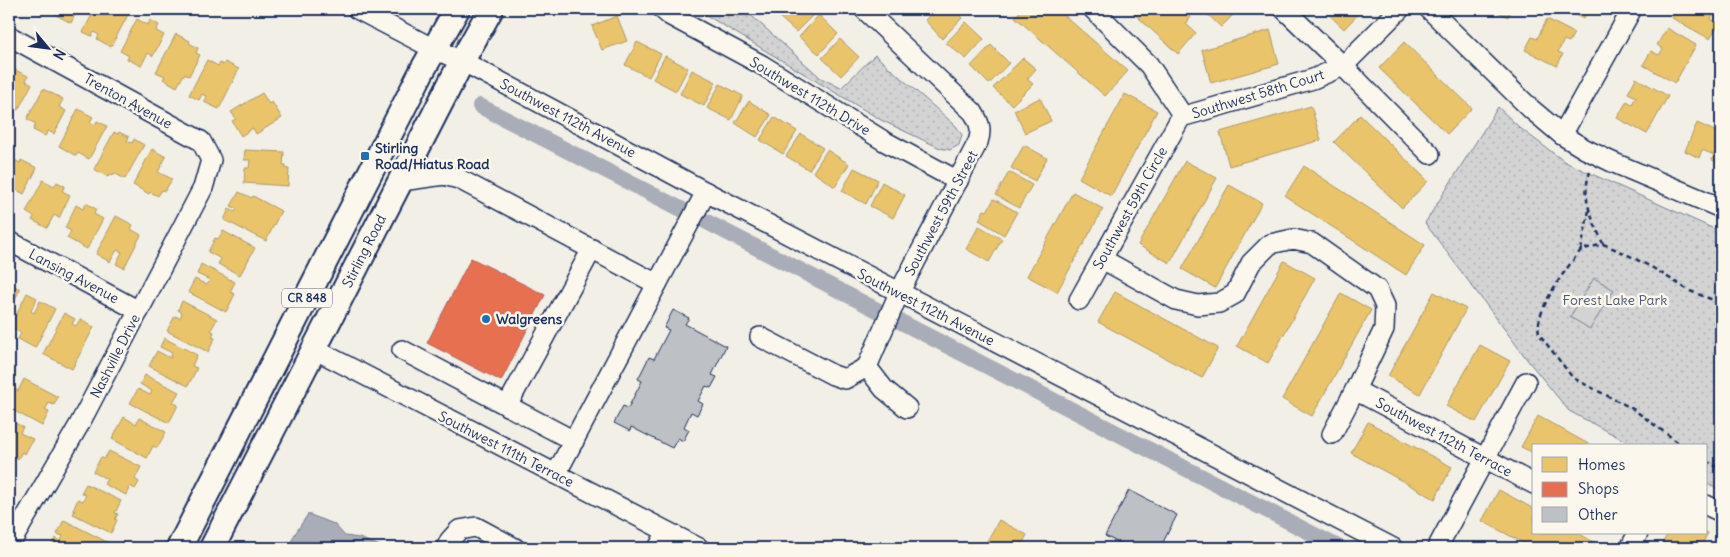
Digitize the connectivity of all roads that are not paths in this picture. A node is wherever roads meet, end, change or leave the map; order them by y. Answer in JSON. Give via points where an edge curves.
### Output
{"nodes":[{"id":1,"x":357,"y":9,"type":"edge"},
{"id":2,"x":457,"y":9,"type":"edge"},
{"id":3,"x":492,"y":9,"type":"edge"},
{"id":4,"x":662,"y":9,"type":"edge"},
{"id":5,"x":864,"y":9,"type":"edge"},
{"id":6,"x":1093,"y":9,"type":"edge"},
{"id":7,"x":1284,"y":9,"type":"edge"},
{"id":8,"x":1400,"y":9,"type":"edge"},
{"id":9,"x":1429,"y":9,"type":"edge"},
{"id":10,"x":1632,"y":9,"type":"edge"},
{"id":11,"x":9,"y":36,"type":"edge"},
{"id":12,"x":434,"y":49,"type":"junction"},
{"id":13,"x":462,"y":61,"type":"junction"},
{"id":14,"x":1343,"y":66,"type":"junction"},
{"id":15,"x":1182,"y":116,"type":"junction"},
{"id":16,"x":1562,"y":135,"type":"junction"},
{"id":17,"x":1430,"y":154,"type":"dead end"},
{"id":18,"x":212,"y":160,"type":"joint"},
{"id":19,"x":401,"y":180,"type":"junction"},
{"id":20,"x":958,"y":181,"type":"junction"},
{"id":21,"x":706,"y":192,"type":"junction"},
{"id":22,"x":1721,"y":208,"type":"edge"},
{"id":23,"x":9,"y":241,"type":"edge"},
{"id":24,"x":592,"y":249,"type":"junction"},
{"id":25,"x":1102,"y":259,"type":"junction"},
{"id":26,"x":657,"y":284,"type":"junction"},
{"id":27,"x":899,"y":293,"type":"junction"},
{"id":28,"x":1079,"y":300,"type":"dead end"},
{"id":29,"x":138,"y":311,"type":"junction"},
{"id":30,"x":760,"y":337,"type":"dead end"},
{"id":31,"x":314,"y":349,"type":"junction"},
{"id":32,"x":402,"y":350,"type":"dead end"},
{"id":33,"x":867,"y":367,"type":"junction"},
{"id":34,"x":1526,"y":382,"type":"dead end"},
{"id":35,"x":1355,"y":390,"type":"junction"},
{"id":36,"x":507,"y":406,"type":"junction"},
{"id":37,"x":907,"y":408,"type":"dead end"},
{"id":38,"x":1332,"y":434,"type":"dead end"},
{"id":39,"x":574,"y":441,"type":"junction"},
{"id":40,"x":1485,"y":459,"type":"junction"},
{"id":41,"x":556,"y":474,"type":"junction"},
{"id":42,"x":1532,"y":483,"type":"edge"},
{"id":43,"x":1708,"y":506,"type":"edge"},
{"id":44,"x":1721,"y":512,"type":"edge"},
{"id":45,"x":663,"y":540,"type":"edge"},
{"id":46,"x":9,"y":546,"type":"edge"},
{"id":47,"x":179,"y":548,"type":"edge"},
{"id":48,"x":212,"y":548,"type":"edge"},
{"id":49,"x":446,"y":548,"type":"edge"},
{"id":50,"x":515,"y":548,"type":"edge"},
{"id":51,"x":699,"y":548,"type":"edge"},
{"id":52,"x":1393,"y":548,"type":"edge"},
{"id":53,"x":1437,"y":548,"type":"edge"}],
"edges":[{"from":1,"to":12,"type":"street","name":"Southwest 112th Avenue"},
{"from":2,"to":12,"type":"main road","number":"CR 848"},
{"from":3,"to":13,"type":"main road","name":"Stirling Road","number":"CR 848"},
{"from":4,"to":20,"type":"street","name":"Southwest 112th Drive","via":[[884,141]]},
{"from":5,"to":20,"type":"street","name":"Southwest 59th Street","via":[[973,112],[979,122],[978,142]]},
{"from":6,"to":15,"type":"street","via":[[1150,65]]},
{"from":7,"to":14,"type":"street"},
{"from":8,"to":14,"type":"street","name":"Southwest 58th Court"},
{"from":9,"to":16,"type":"street"},
{"from":10,"to":16,"type":"street"},
{"from":11,"to":18,"type":"street","name":"Trenton Avenue","via":[[201,141]]},
{"from":12,"to":13,"type":"street","name":"Southwest 112th Avenue"},
{"from":12,"to":47,"type":"main road","number":"CR 848"},
{"from":13,"to":19,"type":"main road","name":"Stirling Road","number":"CR 848"},
{"from":13,"to":21,"type":"street","name":"Southwest 112th Avenue"},
{"from":14,"to":15,"type":"street","name":"Southwest 58th Court","via":[[1313,79]]},
{"from":14,"to":17,"type":"street"},
{"from":15,"to":25,"type":"street","name":"Southwest 59th Circle"},
{"from":16,"to":22,"type":"street","via":[[1585,150]]},
{"from":18,"to":29,"type":"street","name":"Nashville Drive","via":[[203,188]]},
{"from":19,"to":24,"type":"street","via":[[444,175],[459,179]]},
{"from":19,"to":31,"type":"main road","name":"Stirling Road","number":"CR 848"},
{"from":20,"to":27,"type":"street","name":"Southwest 59th Street"},
{"from":21,"to":26,"type":"street"},
{"from":21,"to":27,"type":"street","name":"Southwest 112th Avenue"},
{"from":23,"to":29,"type":"street","name":"Lansing Avenue"},
{"from":24,"to":26,"type":"street"},
{"from":24,"to":36,"type":"street"},
{"from":25,"to":28,"type":"street","name":"Southwest 59th Circle"},
{"from":25,"to":35,"type":"street","via":[[1176,300],[1198,305],[1219,303],[1235,294],[1251,263],[1270,244],[1293,239],[1312,243],[1377,289],[1385,306],[1384,329]]},
{"from":26,"to":39,"type":"street"},
{"from":27,"to":33,"type":"street","name":"Southwest 59th Street"},
{"from":27,"to":52,"type":"street","name":"Southwest 112th Avenue"},
{"from":29,"to":46,"type":"street","name":"Nashville Drive","via":[[79,425]]},
{"from":30,"to":33,"type":"street","via":[[845,379]]},
{"from":31,"to":41,"type":"street","name":"Southwest 111th Terrace"},
{"from":31,"to":48,"type":"main road","name":"Stirling Road","number":"CR 848"},
{"from":32,"to":36,"type":"street"},
{"from":33,"to":37,"type":"street","via":[[884,389]]},
{"from":34,"to":40,"type":"street"},
{"from":35,"to":38,"type":"street"},
{"from":35,"to":40,"type":"street","name":"Southwest 112th Terrace"},
{"from":36,"to":39,"type":"street"},
{"from":39,"to":41,"type":"street"},
{"from":40,"to":42,"type":"street","name":"Southwest 112th Terrace"},
{"from":40,"to":53,"type":"street"},
{"from":41,"to":45,"type":"street","name":"Southwest 111th Terrace"},
{"from":43,"to":44,"type":"street"},
{"from":45,"to":51,"type":"street","name":"Southwest 111th Terrace"},
{"from":49,"to":50,"type":"street","via":[[459,530],[476,527]]}]}
